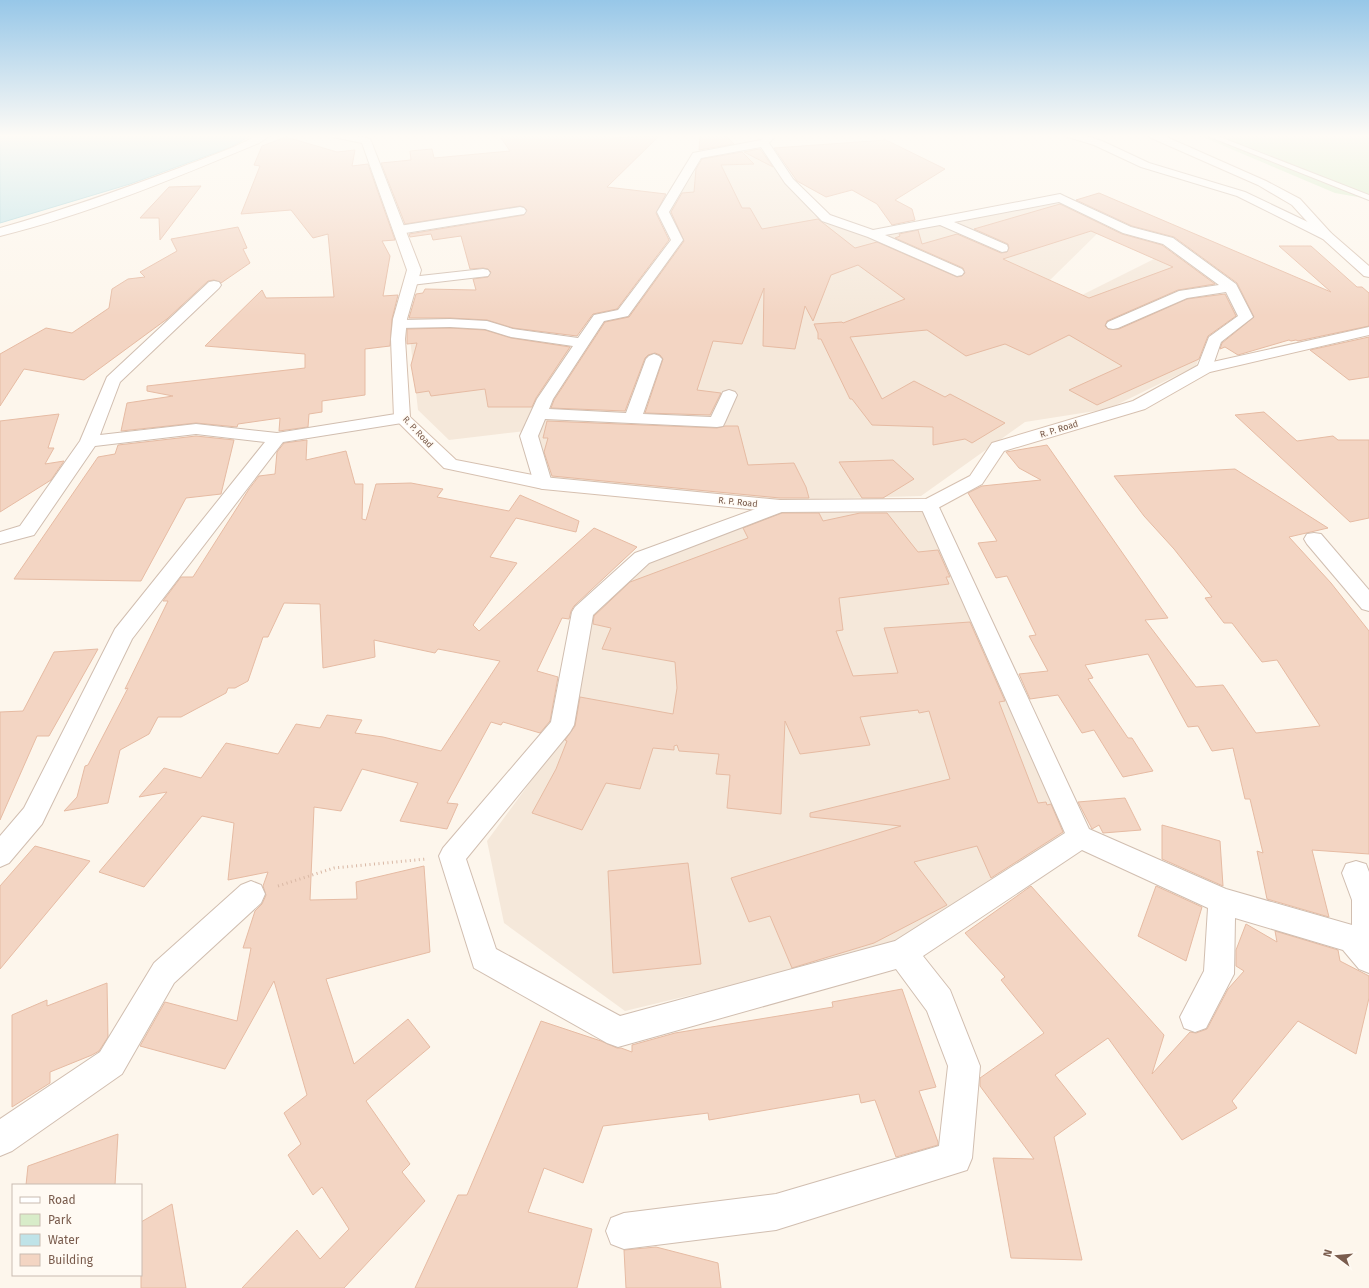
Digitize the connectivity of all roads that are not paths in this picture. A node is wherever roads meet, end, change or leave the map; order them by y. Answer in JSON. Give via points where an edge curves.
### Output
{"nodes":[{"id":1,"x":118,"y":195,"type":"edge"},
{"id":2,"x":386,"y":195,"type":"edge"},
{"id":3,"x":673,"y":195,"type":"edge"},
{"id":4,"x":802,"y":195,"type":"edge"},
{"id":5,"x":1243,"y":195,"type":"edge"},
{"id":6,"x":1284,"y":195,"type":"edge"},
{"id":7,"x":520,"y":211,"type":"dead end"},
{"id":8,"x":942,"y":221,"type":"junction"},
{"id":9,"x":399,"y":230,"type":"junction"},
{"id":10,"x":0,"y":232,"type":"edge"},
{"id":11,"x":872,"y":234,"type":"junction"},
{"id":12,"x":1327,"y":236,"type":"junction"},
{"id":13,"x":1002,"y":248,"type":"dead end"},
{"id":14,"x":1347,"y":252,"type":"junction"},
{"id":15,"x":1362,"y":252,"type":"dead end"},
{"id":16,"x":957,"y":272,"type":"dead end"},
{"id":17,"x":483,"y":273,"type":"dead end"},
{"id":18,"x":1369,"y":273,"type":"edge"},
{"id":19,"x":411,"y":281,"type":"junction"},
{"id":20,"x":214,"y":285,"type":"dead end"},
{"id":21,"x":1231,"y":287,"type":"junction"},
{"id":22,"x":400,"y":324,"type":"junction"},
{"id":23,"x":1113,"y":324,"type":"dead end"},
{"id":24,"x":1369,"y":331,"type":"edge"},
{"id":25,"x":583,"y":343,"type":"junction"},
{"id":26,"x":654,"y":359,"type":"dead end"},
{"id":27,"x":1205,"y":368,"type":"junction"},
{"id":28,"x":729,"y":395,"type":"dead end"},
{"id":29,"x":538,"y":414,"type":"junction"},
{"id":30,"x":402,"y":418,"type":"junction"},
{"id":31,"x":632,"y":418,"type":"junction"},
{"id":32,"x":277,"y":438,"type":"junction"},
{"id":33,"x":89,"y":441,"type":"junction"},
{"id":34,"x":543,"y":483,"type":"junction"},
{"id":35,"x":929,"y":505,"type":"junction"},
{"id":36,"x":780,"y":506,"type":"junction"},
{"id":37,"x":0,"y":538,"type":"edge"},
{"id":38,"x":1314,"y":539,"type":"dead end"},
{"id":39,"x":1369,"y":604,"type":"edge"},
{"id":40,"x":1080,"y":837,"type":"junction"},
{"id":41,"x":0,"y":855,"type":"edge"},
{"id":42,"x":1356,"y":873,"type":"dead end"},
{"id":43,"x":251,"y":894,"type":"road end"},
{"id":44,"x":1222,"y":901,"type":"junction"},
{"id":45,"x":1361,"y":949,"type":"edge"},
{"id":46,"x":902,"y":953,"type":"junction"},
{"id":47,"x":1196,"y":1017,"type":"dead end"},
{"id":48,"x":0,"y":1139,"type":"edge"},
{"id":49,"x":624,"y":1231,"type":"dead end"}],
"edges":[{"from":1,"to":10,"type":"street"},
{"from":2,"to":9,"type":"street","name":"R. P. Road"},
{"from":3,"to":25,"type":"street","via":[[663,212],[677,240],[623,313],[599,318]]},
{"from":4,"to":11,"type":"street","via":[[826,218]]},
{"from":5,"to":12,"type":"street"},
{"from":6,"to":12,"type":"street","via":[[1296,202]]},
{"from":7,"to":9,"type":"street"},
{"from":8,"to":11,"type":"street"},
{"from":8,"to":13,"type":"street"},
{"from":8,"to":21,"type":"street","via":[[1060,198],[1127,230],[1168,242]]},
{"from":9,"to":19,"type":"street","name":"R. P. Road","via":[[414,270]]},
{"from":11,"to":16,"type":"street"},
{"from":12,"to":14,"type":"street"},
{"from":14,"to":15,"type":"street"},
{"from":14,"to":18,"type":"street"},
{"from":17,"to":19,"type":"street"},
{"from":19,"to":22,"type":"street","name":"R. P. Road"},
{"from":20,"to":33,"type":"street","via":[[113,380]]},
{"from":21,"to":23,"type":"street","via":[[1184,294]]},
{"from":21,"to":27,"type":"street","via":[[1246,318],[1214,340]]},
{"from":22,"to":25,"type":"street","via":[[487,325],[511,333]]},
{"from":22,"to":30,"type":"street","name":"R. P. Road","via":[[398,339]]},
{"from":24,"to":27,"type":"street","name":"R. P. Road"},
{"from":25,"to":29,"type":"street","via":[[545,399]]},
{"from":26,"to":31,"type":"street"},
{"from":27,"to":35,"type":"street","name":"R. P. Road","via":[[1139,405],[998,447],[976,480]]},
{"from":28,"to":31,"type":"street","via":[[718,422]]},
{"from":29,"to":31,"type":"street"},
{"from":29,"to":34,"type":"street","via":[[529,436]]},
{"from":30,"to":32,"type":"street"},
{"from":30,"to":34,"type":"street","name":"R. P. Road","via":[[450,464]]},
{"from":32,"to":33,"type":"street","via":[[196,429]]},
{"from":32,"to":41,"type":"street","via":[[123,635],[33,816]]},
{"from":33,"to":37,"type":"street","via":[[27,531]]},
{"from":34,"to":36,"type":"street","name":"R. P. Road"},
{"from":35,"to":36,"type":"street","name":"R. P. Road"},
{"from":35,"to":40,"type":"street"},
{"from":36,"to":46,"type":"street","via":[[642,558],[583,612],[562,725],[452,856],[484,958],[618,1032]]},
{"from":38,"to":39,"type":"street"},
{"from":40,"to":44,"type":"street"},
{"from":40,"to":46,"type":"street"},
{"from":42,"to":45,"type":"street","via":[[1366,900],[1366,938]]},
{"from":43,"to":48,"type":"street","via":[[164,972],[111,1063]]},
{"from":44,"to":45,"type":"street"},
{"from":44,"to":47,"type":"street","via":[[1219,974]]},
{"from":46,"to":49,"type":"street","via":[[938,1001],[964,1066],[956,1158],[776,1212]]}]}
